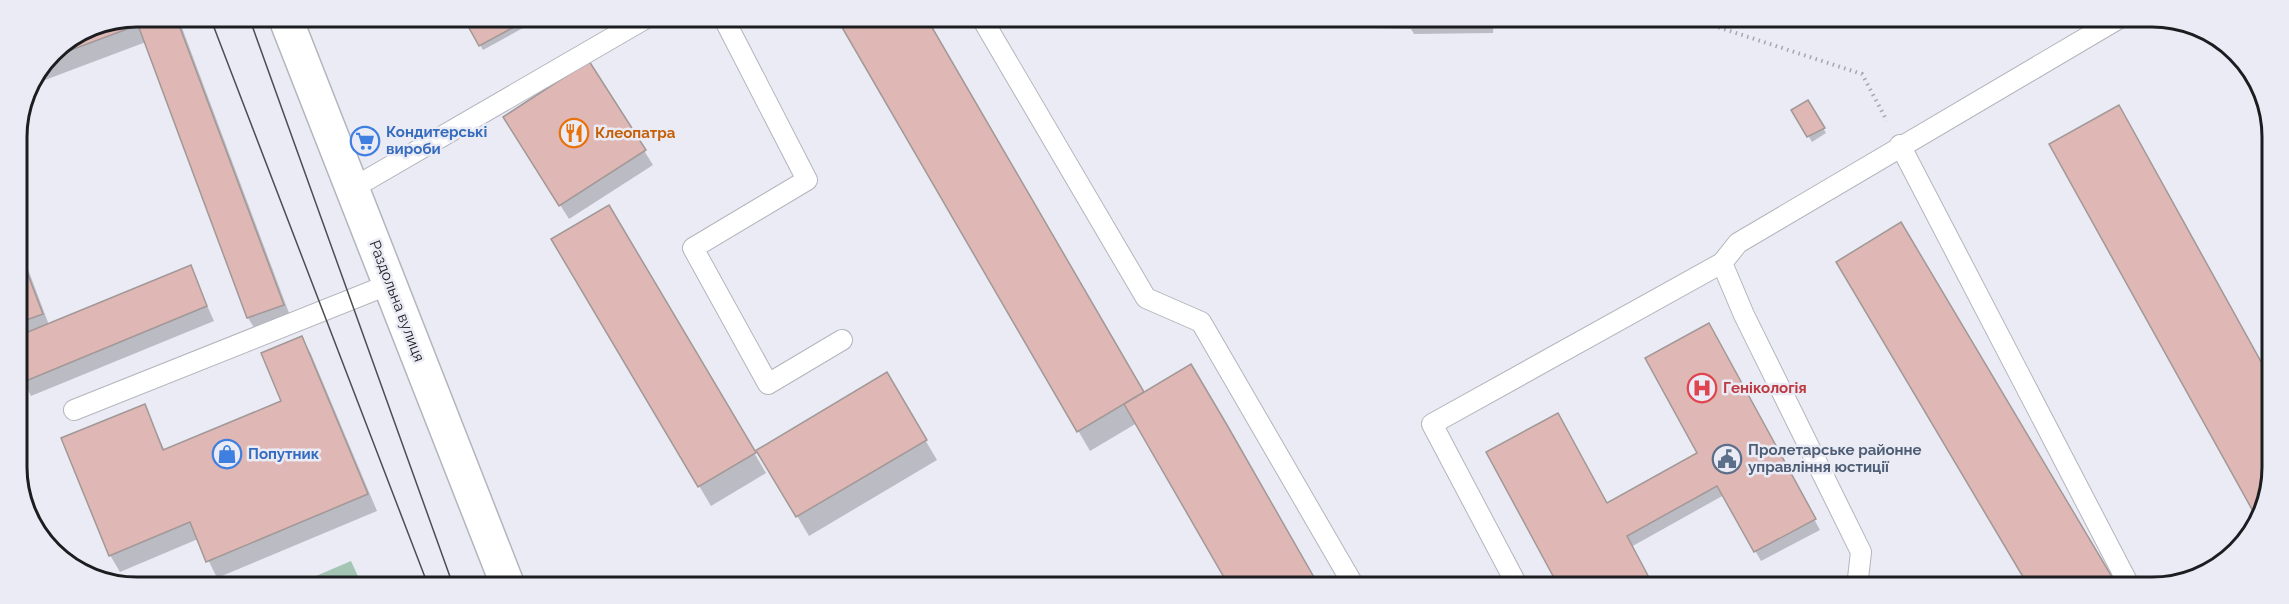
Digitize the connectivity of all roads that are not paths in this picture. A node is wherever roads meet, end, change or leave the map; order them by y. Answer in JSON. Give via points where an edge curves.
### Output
{"nodes":[{"id":1,"x":289,"y":27,"type":"edge"},
{"id":2,"x":616,"y":27,"type":"edge"},
{"id":3,"x":728,"y":27,"type":"edge"},
{"id":4,"x":986,"y":27,"type":"edge"},
{"id":5,"x":2104,"y":27,"type":"edge"},
{"id":6,"x":1900,"y":145,"type":"junction"},
{"id":7,"x":353,"y":188,"type":"junction"},
{"id":8,"x":1722,"y":263,"type":"junction"},
{"id":9,"x":390,"y":284,"type":"junction"},
{"id":10,"x":842,"y":340,"type":"dead end"},
{"id":11,"x":74,"y":410,"type":"dead end"},
{"id":12,"x":504,"y":577,"type":"edge"},
{"id":13,"x":1349,"y":577,"type":"edge"},
{"id":14,"x":1513,"y":577,"type":"edge"},
{"id":15,"x":1858,"y":577,"type":"edge"},
{"id":16,"x":2125,"y":577,"type":"edge"}],
"edges":[{"from":1,"to":7,"type":"street","name":"Раздольна вулиця"},
{"from":2,"to":7,"type":"lane"},
{"from":3,"to":10,"type":"lane","via":[[807,180],[693,248],[768,384]]},
{"from":4,"to":13,"type":"lane","via":[[1146,298],[1201,322]]},
{"from":5,"to":6,"type":"lane"},
{"from":6,"to":8,"type":"lane","via":[[1738,243]]},
{"from":6,"to":16,"type":"lane"},
{"from":7,"to":9,"type":"street","name":"Раздольна вулиця"},
{"from":8,"to":14,"type":"lane","via":[[1432,424]]},
{"from":8,"to":15,"type":"lane","via":[[1861,552]]},
{"from":9,"to":11,"type":"lane"},
{"from":9,"to":12,"type":"street","name":"Раздольна вулиця"}]}
